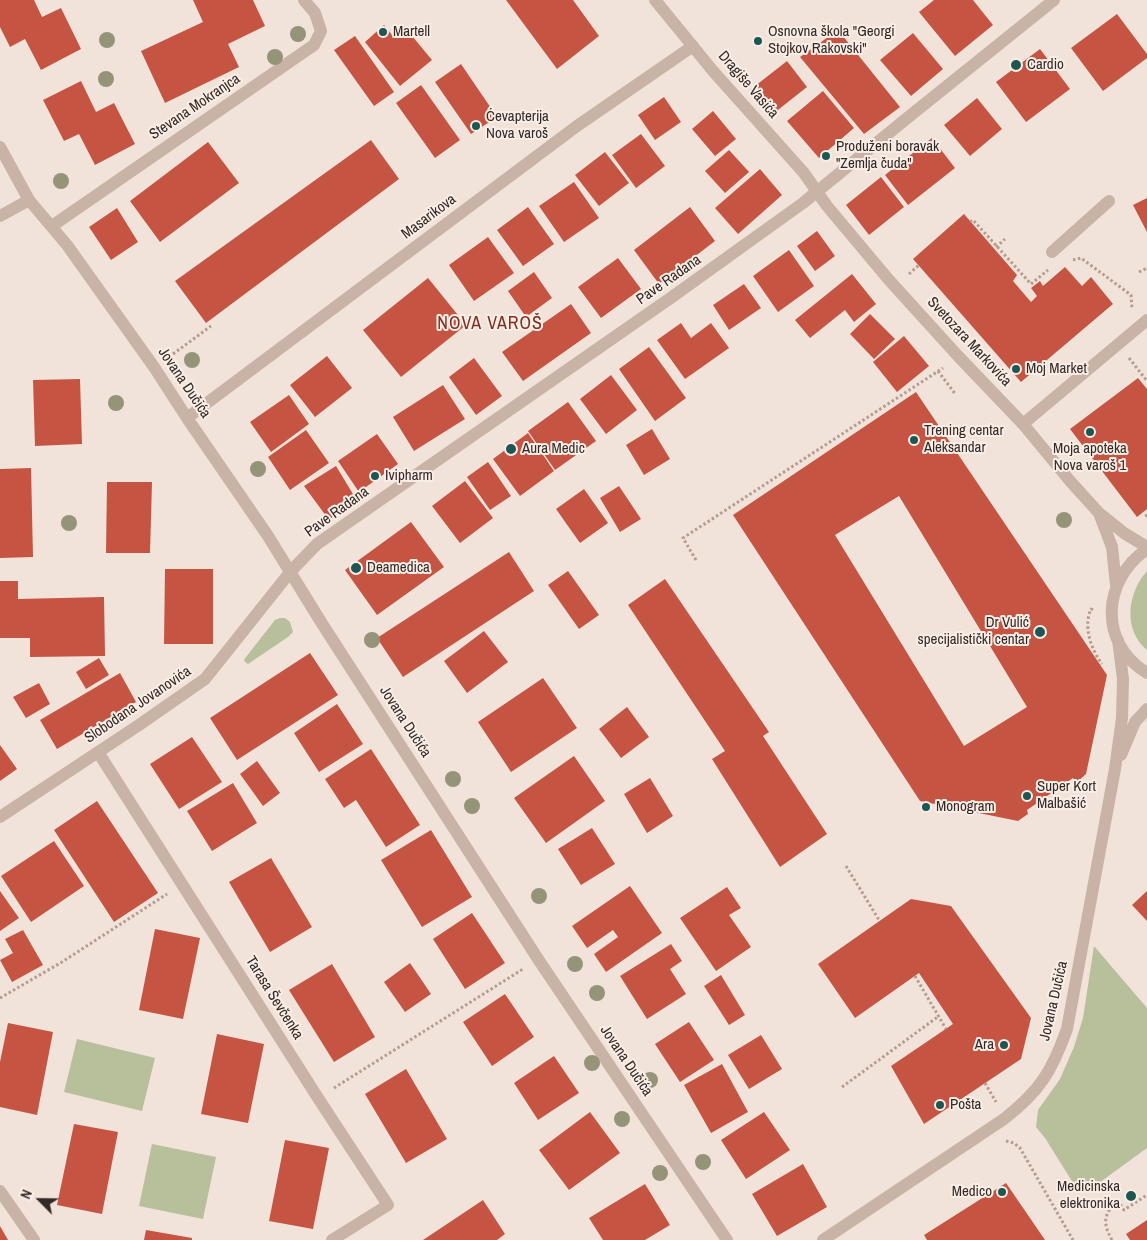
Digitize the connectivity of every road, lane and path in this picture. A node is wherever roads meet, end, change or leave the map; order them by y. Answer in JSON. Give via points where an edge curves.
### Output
{"nodes":[{"id":1,"x":304,"y":0,"type":"edge"},
{"id":2,"x":655,"y":0,"type":"edge"},
{"id":3,"x":1054,"y":0,"type":"edge"},
{"id":4,"x":693,"y":46,"type":"junction"},
{"id":5,"x":0,"y":147,"type":"edge"},
{"id":6,"x":817,"y":192,"type":"junction"},
{"id":7,"x":29,"y":200,"type":"junction"},
{"id":8,"x":1111,"y":205,"type":"dead end"},
{"id":9,"x":0,"y":216,"type":"edge"},
{"id":10,"x":52,"y":226,"type":"junction"},
{"id":11,"x":1005,"y":239,"type":"dead end"},
{"id":12,"x":996,"y":247,"type":"dead end"},
{"id":13,"x":1054,"y":255,"type":"dead end"},
{"id":14,"x":919,"y":265,"type":"dead end"},
{"id":15,"x":1147,"y":268,"type":"edge"},
{"id":16,"x":1139,"y":272,"type":"dead end"},
{"id":17,"x":908,"y":274,"type":"dead end"},
{"id":18,"x":1147,"y":320,"type":"edge"},
{"id":19,"x":210,"y":326,"type":"dead end"},
{"id":20,"x":1119,"y":344,"type":"junction"},
{"id":21,"x":958,"y":356,"type":"junction"},
{"id":22,"x":154,"y":367,"type":"junction"},
{"id":23,"x":938,"y":372,"type":"junction"},
{"id":24,"x":1147,"y":381,"type":"edge"},
{"id":25,"x":956,"y":395,"type":"dead end"},
{"id":26,"x":187,"y":418,"type":"junction"},
{"id":27,"x":1023,"y":424,"type":"junction"},
{"id":28,"x":1099,"y":513,"type":"junction"},
{"id":29,"x":1147,"y":548,"type":"edge"},
{"id":30,"x":696,"y":560,"type":"dead end"},
{"id":31,"x":291,"y":571,"type":"junction"},
{"id":32,"x":1116,"y":586,"type":"junction"},
{"id":33,"x":1090,"y":609,"type":"dead end"},
{"id":34,"x":1118,"y":640,"type":"junction"},
{"id":35,"x":1106,"y":671,"type":"dead end"},
{"id":36,"x":1147,"y":673,"type":"edge"},
{"id":37,"x":1147,"y":709,"type":"edge"},
{"id":38,"x":98,"y":752,"type":"junction"},
{"id":39,"x":1115,"y":769,"type":"junction"},
{"id":40,"x":0,"y":817,"type":"edge"},
{"id":41,"x":846,"y":866,"type":"dead end"},
{"id":42,"x":182,"y":884,"type":"junction"},
{"id":43,"x":1092,"y":893,"type":"joint"},
{"id":44,"x":879,"y":920,"type":"dead end"},
{"id":45,"x":538,"y":959,"type":"junction"},
{"id":46,"x":915,"y":976,"type":"dead end"},
{"id":47,"x":0,"y":998,"type":"edge"},
{"id":48,"x":939,"y":1016,"type":"junction"},
{"id":49,"x":946,"y":1029,"type":"dead end"},
{"id":50,"x":842,"y":1087,"type":"dead end"},
{"id":51,"x":318,"y":1098,"type":"junction"},
{"id":52,"x":999,"y":1142,"type":"dead end"},
{"id":53,"x":0,"y":1192,"type":"edge"},
{"id":54,"x":1147,"y":1195,"type":"edge"},
{"id":55,"x":34,"y":1240,"type":"edge"},
{"id":56,"x":332,"y":1240,"type":"edge"},
{"id":57,"x":727,"y":1240,"type":"edge"},
{"id":58,"x":823,"y":1240,"type":"edge"},
{"id":59,"x":1073,"y":1240,"type":"edge"},
{"id":60,"x":1112,"y":1240,"type":"edge"}],
"edges":[{"from":1,"to":10,"type":"street","name":"Stevana Mokranjca","via":[[315,13],[321,31],[314,45]]},
{"from":2,"to":4,"type":"street","name":"Dragiše Vasića"},
{"from":3,"to":6,"type":"street","name":"Pave Radana"},
{"from":4,"to":6,"type":"street","name":"Dragiše Vasića"},
{"from":4,"to":26,"type":"street","name":"Masarikova","via":[[577,126]]},
{"from":5,"to":7,"type":"street","name":"Jovana Dučića"},
{"from":6,"to":21,"type":"street","name":"Svetozara Markovića"},
{"from":6,"to":31,"type":"street","name":"Pave Radana","via":[[741,249],[317,544]]},
{"from":7,"to":9,"type":"street"},
{"from":7,"to":10,"type":"street","name":"Jovana Dučića"},
{"from":8,"to":13,"type":"street"},
{"from":10,"to":22,"type":"street","name":"Jovana Dučića"},
{"from":11,"to":12,"type":"path"},
{"from":14,"to":17,"type":"path"},
{"from":15,"to":16,"type":"path"},
{"from":18,"to":20,"type":"street"},
{"from":19,"to":22,"type":"path"},
{"from":20,"to":24,"type":"path"},
{"from":20,"to":27,"type":"street"},
{"from":21,"to":23,"type":"path"},
{"from":21,"to":27,"type":"street","name":"Svetozara Markovića"},
{"from":22,"to":26,"type":"street","name":"Jovana Dučića"},
{"from":23,"to":25,"type":"path"},
{"from":23,"to":30,"type":"path","via":[[683,538]]},
{"from":26,"to":31,"type":"street","name":"Jovana Dučića"},
{"from":27,"to":28,"type":"street","name":"Svetozara Markovića"},
{"from":28,"to":29,"type":"street","name":"Svetozara Markovića"},
{"from":28,"to":32,"type":"street","name":"Svetozara Markovića","via":[[1112,547]]},
{"from":29,"to":32,"type":"street","name":"Svetozara Markovića","via":[[1125,569]]},
{"from":31,"to":38,"type":"street","name":"Slobodana Jovanovića","via":[[205,679]]},
{"from":31,"to":45,"type":"street","name":"Jovana Dučića"},
{"from":32,"to":34,"type":"street","name":"Svetozara Markovića","via":[[1112,622]]},
{"from":33,"to":35,"type":"path","via":[[1087,622],[1090,639]]},
{"from":34,"to":36,"type":"street","name":"Svetozara Markovića","via":[[1127,656]]},
{"from":34,"to":39,"type":"street","name":"Svetozara Markovića","via":[[1123,679]]},
{"from":37,"to":39,"type":"street","name":"Svetozara Markovića","via":[[1135,722]]},
{"from":38,"to":40,"type":"street","name":"Slobodana Jovanovića"},
{"from":38,"to":42,"type":"street","name":"Tarasa Ševčenka"},
{"from":39,"to":43,"type":"street","name":"Svetozara Markovića"},
{"from":41,"to":44,"type":"path"},
{"from":42,"to":47,"type":"path"},
{"from":42,"to":51,"type":"street","name":"Tarasa Ševčenka"},
{"from":43,"to":58,"type":"street","name":"Jovana Dučića","via":[[1067,1029],[1042,1083],[1004,1119]]},
{"from":45,"to":51,"type":"path"},
{"from":45,"to":57,"type":"street","name":"Jovana Dučića"},
{"from":46,"to":48,"type":"path"},
{"from":48,"to":49,"type":"path"},
{"from":48,"to":50,"type":"path"},
{"from":51,"to":56,"type":"street","name":"Tarasa Ševčenka","via":[[388,1205]]},
{"from":52,"to":59,"type":"path","via":[[1007,1140],[1020,1148]]},
{"from":53,"to":55,"type":"street"},
{"from":54,"to":60,"type":"path","via":[[1124,1210],[1117,1200],[1110,1208],[1105,1219]]}]}
